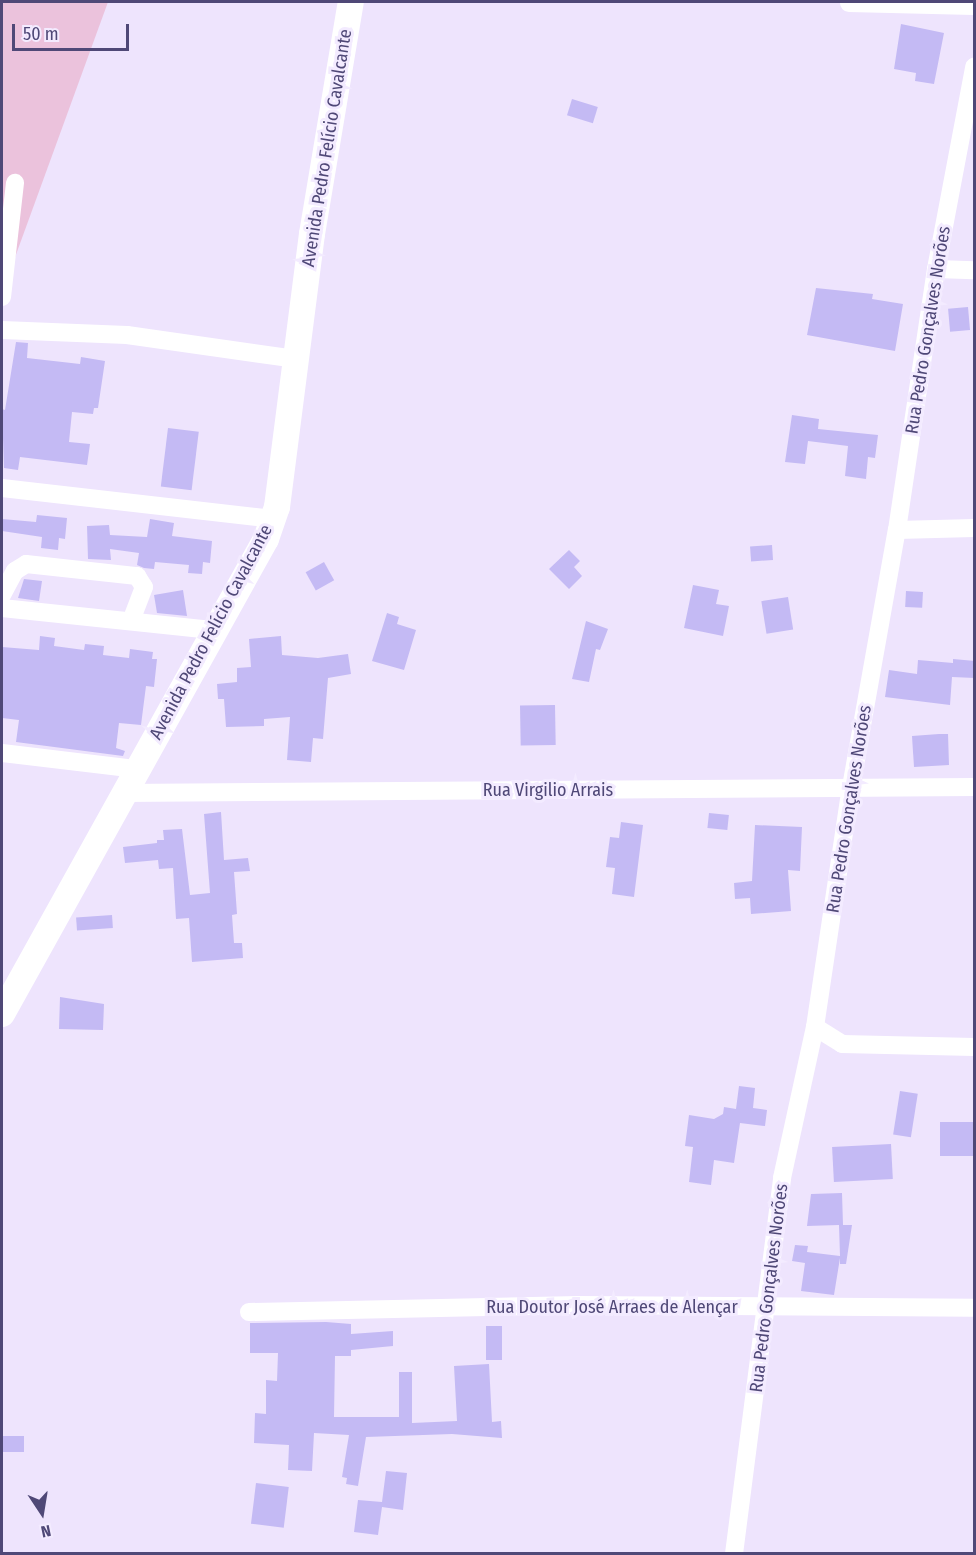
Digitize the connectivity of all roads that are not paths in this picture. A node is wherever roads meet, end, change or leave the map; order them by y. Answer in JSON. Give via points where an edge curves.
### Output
{"nodes":[{"id":1,"x":351,"y":2,"type":"edge"},
{"id":2,"x":849,"y":3,"type":"dead end"},
{"id":3,"x":975,"y":6,"type":"edge"},
{"id":4,"x":975,"y":67,"type":"edge"},
{"id":5,"x":15,"y":183,"type":"dead end"},
{"id":6,"x":4,"y":240,"type":"edge"},
{"id":7,"x":936,"y":269,"type":"junction"},
{"id":8,"x":975,"y":270,"type":"edge"},
{"id":9,"x":2,"y":297,"type":"edge"},
{"id":10,"x":2,"y":330,"type":"edge"},
{"id":11,"x":294,"y":359,"type":"junction"},
{"id":12,"x":2,"y":488,"type":"edge"},
{"id":13,"x":273,"y":519,"type":"junction"},
{"id":14,"x":975,"y":528,"type":"edge"},
{"id":15,"x":897,"y":530,"type":"junction"},
{"id":16,"x":2,"y":595,"type":"edge"},
{"id":17,"x":2,"y":608,"type":"edge"},
{"id":18,"x":131,"y":621,"type":"junction"},
{"id":19,"x":212,"y":630,"type":"junction"},
{"id":20,"x":2,"y":753,"type":"edge"},
{"id":21,"x":137,"y":769,"type":"junction"},
{"id":22,"x":851,"y":787,"type":"junction"},
{"id":23,"x":975,"y":787,"type":"edge"},
{"id":24,"x":122,"y":793,"type":"junction"},
{"id":25,"x":2,"y":1014,"type":"edge"},
{"id":26,"x":815,"y":1027,"type":"junction"},
{"id":27,"x":975,"y":1047,"type":"edge"},
{"id":28,"x":767,"y":1308,"type":"junction"},
{"id":29,"x":975,"y":1308,"type":"edge"},
{"id":30,"x":249,"y":1312,"type":"dead end"},
{"id":31,"x":731,"y":1550,"type":"edge"}],
"edges":[{"from":1,"to":11,"type":"street","name":"Avenida Pedro Felício Cavalcante"},
{"from":2,"to":3,"type":"street"},
{"from":4,"to":7,"type":"street","name":"Rua Pedro Gonçalves Norões"},
{"from":5,"to":6,"type":"street"},
{"from":6,"to":9,"type":"street"},
{"from":7,"to":8,"type":"street"},
{"from":7,"to":15,"type":"street","name":"Rua Pedro Gonçalves Norões"},
{"from":10,"to":11,"type":"street","via":[[127,335]]},
{"from":11,"to":13,"type":"street","name":"Avenida Pedro Felício Cavalcante"},
{"from":12,"to":13,"type":"street"},
{"from":13,"to":19,"type":"street","name":"Avenida Pedro Felício Cavalcante","via":[[266,539]]},
{"from":14,"to":15,"type":"street"},
{"from":15,"to":22,"type":"street","name":"Rua Pedro Gonçalves Norões"},
{"from":16,"to":18,"type":"street","via":[[15,571],[26,564],[137,576],[144,587]]},
{"from":17,"to":18,"type":"street"},
{"from":18,"to":19,"type":"street"},
{"from":19,"to":21,"type":"street","name":"Avenida Pedro Felício Cavalcante"},
{"from":20,"to":21,"type":"street"},
{"from":21,"to":24,"type":"street","name":"Avenida Pedro Felício Cavalcante"},
{"from":22,"to":23,"type":"street","name":"Rua Virgilio Arrais"},
{"from":22,"to":24,"type":"street","name":"Rua Virgilio Arrais"},
{"from":22,"to":26,"type":"street","name":"Rua Pedro Gonçalves Norões"},
{"from":24,"to":25,"type":"street","name":"Avenida Pedro Felício Cavalcante"},
{"from":26,"to":27,"type":"street","via":[[833,1042],[850,1045]]},
{"from":26,"to":28,"type":"street","name":"Rua Pedro Gonçalves Norões","via":[[782,1178]]},
{"from":28,"to":29,"type":"street","name":"Rua Doutor José Arraes de Alençar"},
{"from":28,"to":30,"type":"street","name":"Rua Doutor José Arraes de Alençar","via":[[579,1305]]},
{"from":28,"to":31,"type":"street","name":"Rua Pedro Gonçalves Norões"}]}
